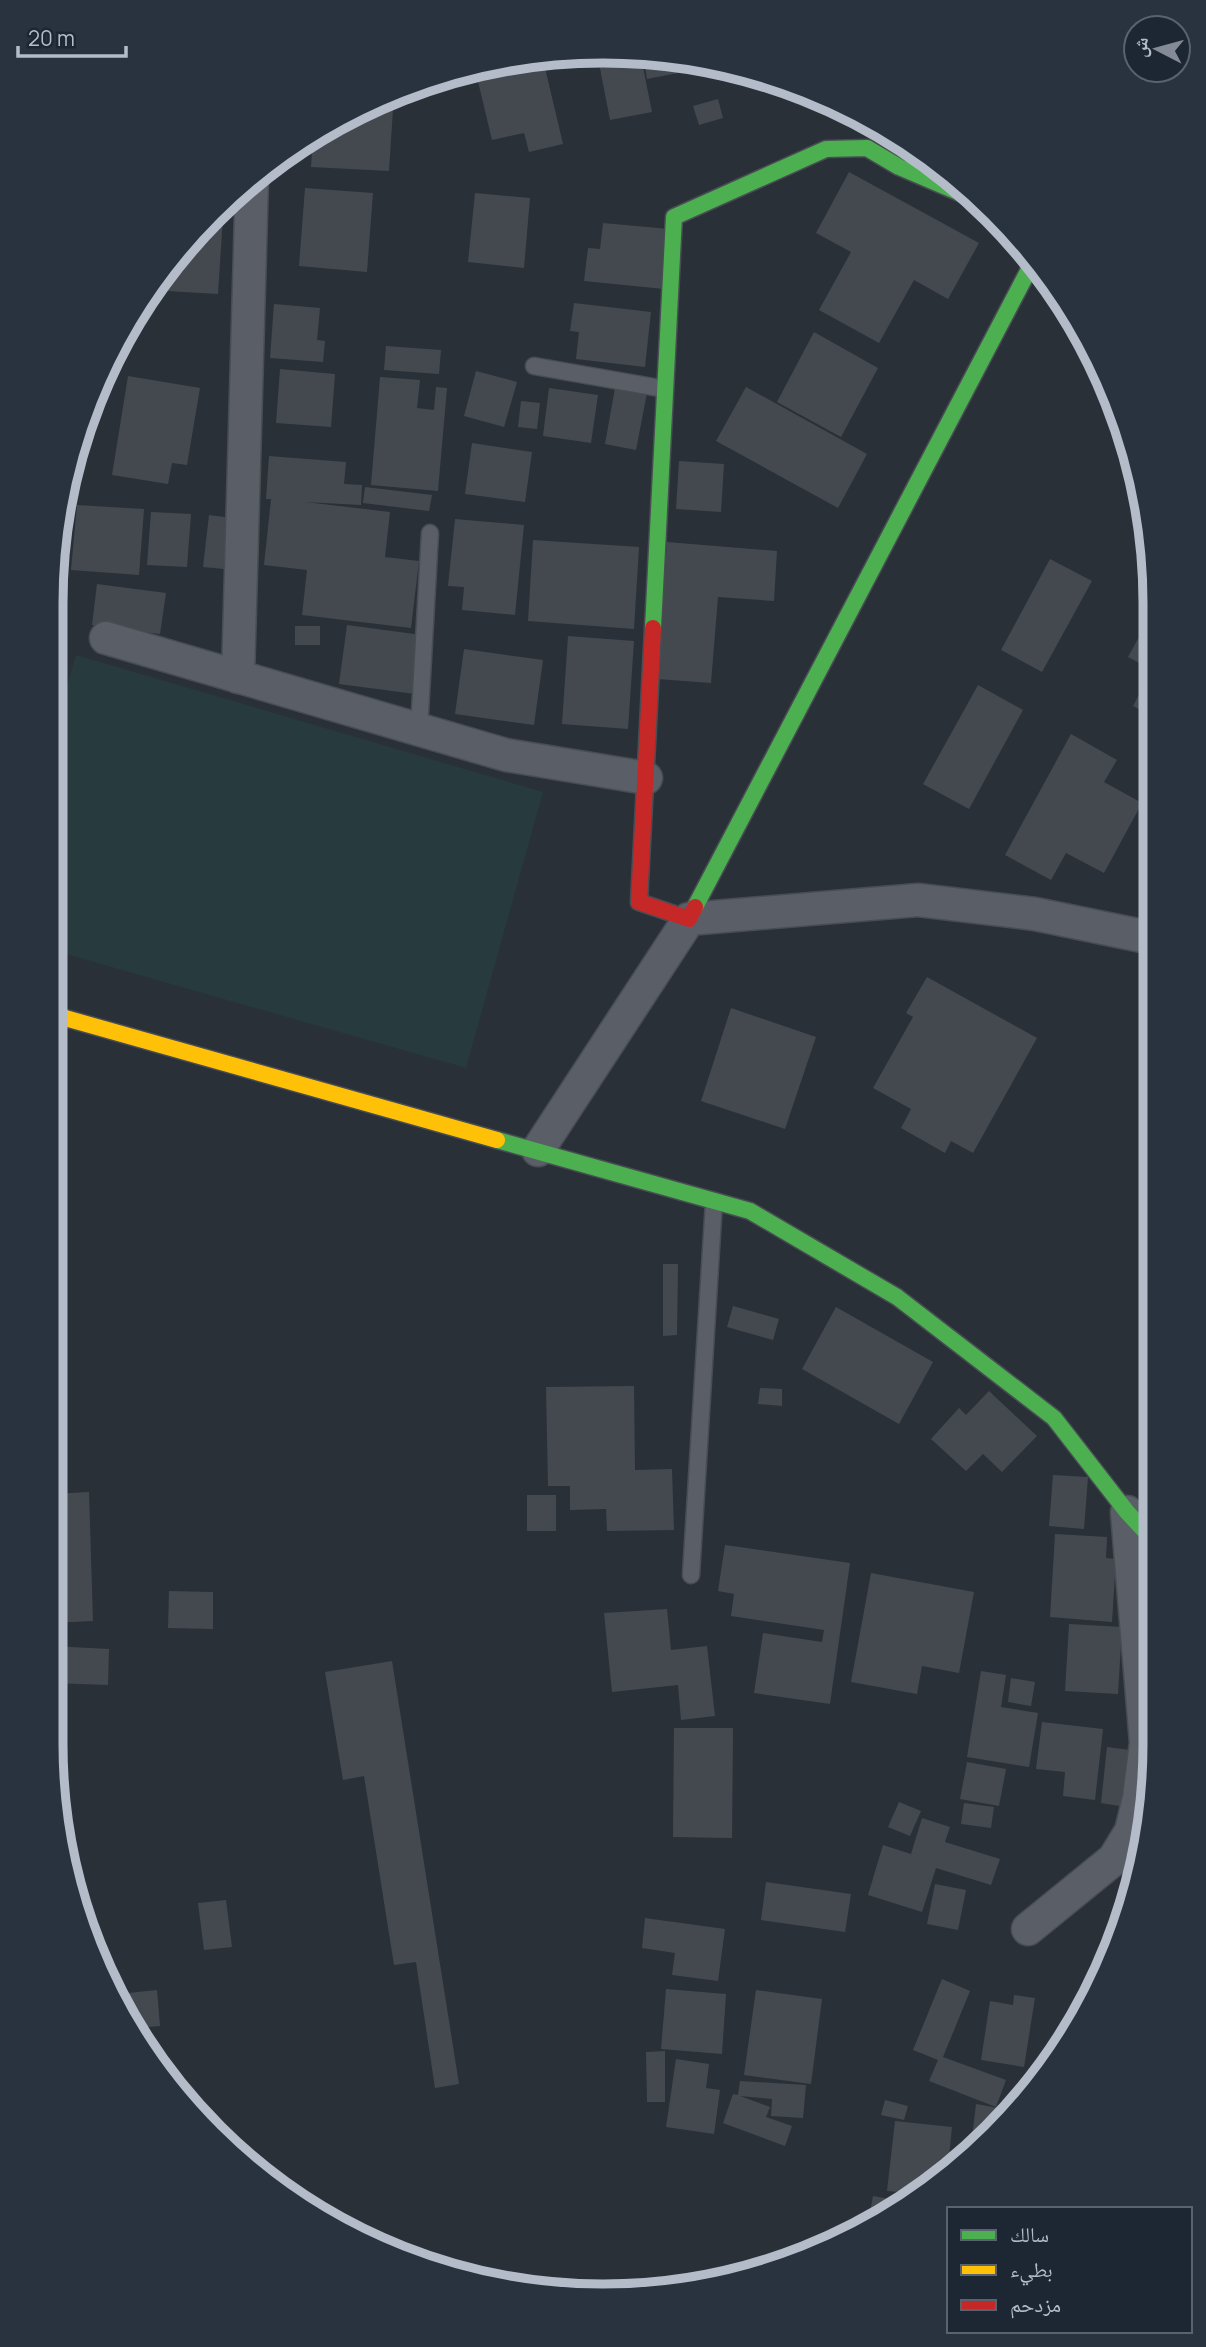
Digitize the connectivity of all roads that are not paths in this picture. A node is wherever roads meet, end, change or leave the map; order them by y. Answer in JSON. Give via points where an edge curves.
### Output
{"nodes":[{"id":1,"x":949,"y":189,"type":"edge"},
{"id":2,"x":252,"y":193,"type":"edge"},
{"id":3,"x":1028,"y":271,"type":"edge"},
{"id":4,"x":534,"y":366,"type":"dead end"},
{"id":5,"x":665,"y":389,"type":"junction"},
{"id":6,"x":430,"y":533,"type":"dead end"},
{"id":7,"x":106,"y":638,"type":"dead end"},
{"id":8,"x":238,"y":677,"type":"junction"},
{"id":9,"x":419,"y":730,"type":"junction"},
{"id":10,"x":646,"y":778,"type":"junction"},
{"id":11,"x":689,"y":919,"type":"junction"},
{"id":12,"x":1143,"y":935,"type":"edge"},
{"id":13,"x":63,"y":1017,"type":"edge"},
{"id":14,"x":538,"y":1150,"type":"junction"},
{"id":15,"x":714,"y":1200,"type":"junction"},
{"id":16,"x":1127,"y":1512,"type":"junction"},
{"id":17,"x":1143,"y":1529,"type":"edge"},
{"id":18,"x":691,"y":1576,"type":"dead end"},
{"id":19,"x":1143,"y":1707,"type":"edge"},
{"id":20,"x":1142,"y":1773,"type":"edge"},
{"id":21,"x":1028,"y":1929,"type":"dead end"}],
"edges":[{"from":1,"to":5,"type":"street","via":[[867,148],[826,149],[674,217]]},
{"from":2,"to":8,"type":"street"},
{"from":3,"to":11,"type":"street"},
{"from":4,"to":5,"type":"lane"},
{"from":5,"to":10,"type":"street"},
{"from":6,"to":9,"type":"lane"},
{"from":7,"to":8,"type":"street"},
{"from":8,"to":9,"type":"street"},
{"from":9,"to":10,"type":"street","via":[[506,755]]},
{"from":10,"to":11,"type":"street","via":[[639,902]]},
{"from":11,"to":12,"type":"street","via":[[918,900],[1035,914]]},
{"from":11,"to":14,"type":"street"},
{"from":13,"to":14,"type":"street"},
{"from":14,"to":15,"type":"street"},
{"from":15,"to":16,"type":"street","via":[[750,1211],[897,1297],[1054,1418]]},
{"from":15,"to":18,"type":"lane"},
{"from":16,"to":17,"type":"street"},
{"from":16,"to":19,"type":"street"},
{"from":20,"to":21,"type":"street","via":[[1131,1831],[1114,1859]]}]}
